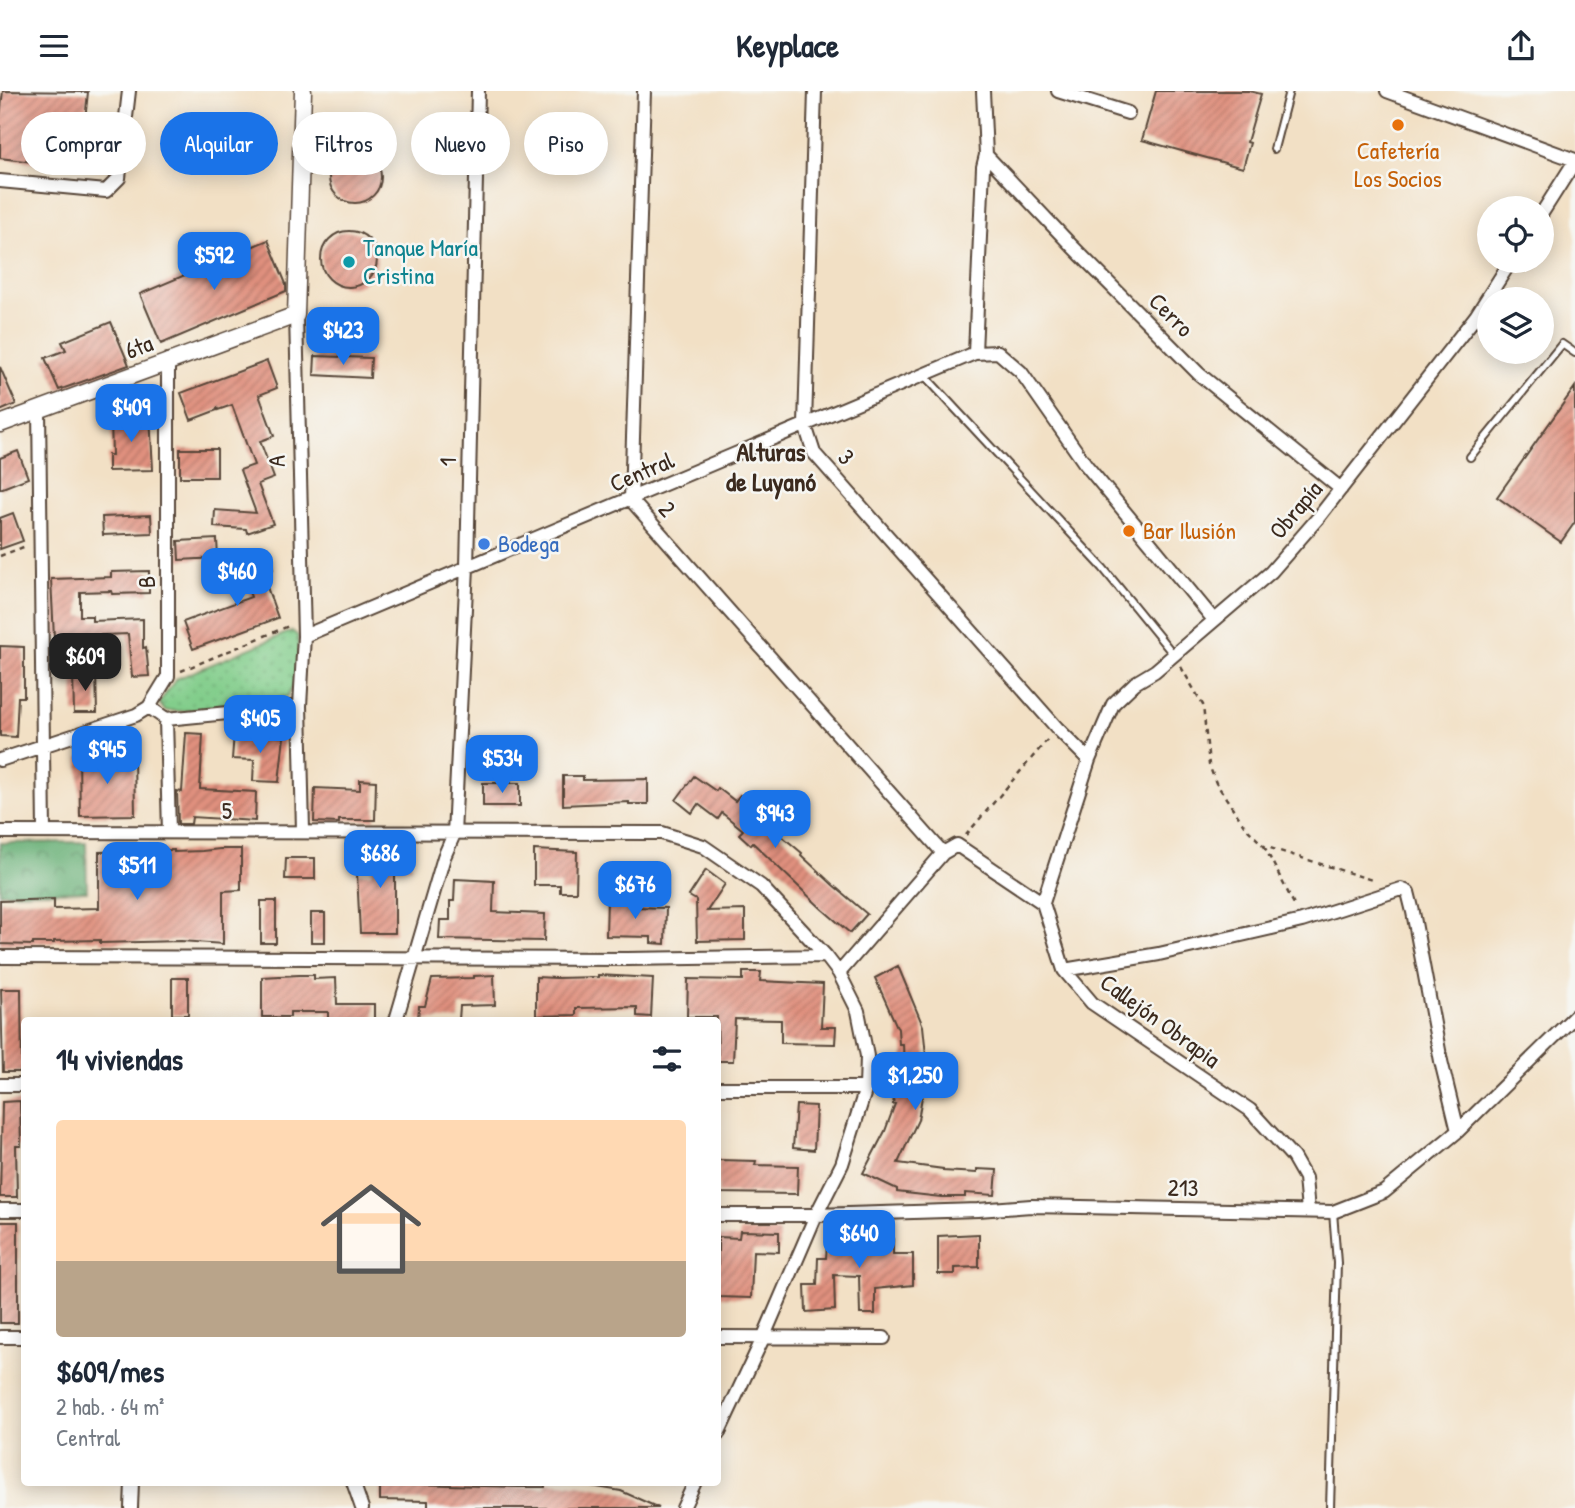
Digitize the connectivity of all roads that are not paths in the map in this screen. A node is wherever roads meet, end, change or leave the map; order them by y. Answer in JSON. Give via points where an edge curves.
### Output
{"nodes":[{"id":1,"x":129,"y":91,"type":"edge"},
{"id":2,"x":303,"y":91,"type":"edge"},
{"id":3,"x":478,"y":91,"type":"edge"},
{"id":4,"x":645,"y":91,"type":"edge"},
{"id":5,"x":815,"y":91,"type":"edge"},
{"id":6,"x":983,"y":91,"type":"edge"},
{"id":7,"x":1058,"y":91,"type":"edge"},
{"id":8,"x":1289,"y":91,"type":"edge"},
{"id":9,"x":1394,"y":92,"type":"edge"},
{"id":10,"x":1128,"y":113,"type":"dead end"},
{"id":11,"x":1274,"y":149,"type":"dead end"},
{"id":12,"x":986,"y":155,"type":"junction"},
{"id":13,"x":1575,"y":160,"type":"edge"},
{"id":14,"x":0,"y":181,"type":"edge"},
{"id":15,"x":0,"y":192,"type":"edge"},
{"id":16,"x":1553,"y":196,"type":"edge"},
{"id":17,"x":1503,"y":273,"type":"edge"},
{"id":18,"x":296,"y":315,"type":"junction"},
{"id":19,"x":975,"y":353,"type":"junction"},
{"id":20,"x":1575,"y":353,"type":"edge"},
{"id":21,"x":168,"y":360,"type":"junction"},
{"id":22,"x":925,"y":376,"type":"junction"},
{"id":23,"x":39,"y":409,"type":"junction"},
{"id":24,"x":0,"y":424,"type":"edge"},
{"id":25,"x":805,"y":425,"type":"junction"},
{"id":26,"x":1470,"y":457,"type":"dead end"},
{"id":27,"x":1340,"y":489,"type":"junction"},
{"id":28,"x":631,"y":500,"type":"junction"},
{"id":29,"x":467,"y":567,"type":"junction"},
{"id":30,"x":1213,"y":621,"type":"junction"},
{"id":31,"x":304,"y":636,"type":"junction"},
{"id":32,"x":1174,"y":655,"type":"junction"},
{"id":33,"x":300,"y":706,"type":"junction"},
{"id":34,"x":149,"y":707,"type":"junction"},
{"id":35,"x":166,"y":719,"type":"junction"},
{"id":36,"x":42,"y":748,"type":"junction"},
{"id":37,"x":1089,"y":759,"type":"junction"},
{"id":38,"x":0,"y":760,"type":"edge"},
{"id":39,"x":303,"y":831,"type":"junction"},
{"id":40,"x":0,"y":832,"type":"edge"},
{"id":41,"x":44,"y":832,"type":"junction"},
{"id":42,"x":169,"y":832,"type":"junction"},
{"id":43,"x":454,"y":834,"type":"junction"},
{"id":44,"x":943,"y":853,"type":"junction"},
{"id":45,"x":1043,"y":903,"type":"junction"},
{"id":46,"x":826,"y":955,"type":"junction"},
{"id":47,"x":0,"y":957,"type":"edge"},
{"id":48,"x":414,"y":958,"type":"junction"},
{"id":49,"x":1064,"y":970,"type":"junction"},
{"id":50,"x":839,"y":973,"type":"junction"},
{"id":51,"x":1575,"y":1016,"type":"edge"},
{"id":52,"x":397,"y":1017,"type":"edge"},
{"id":53,"x":0,"y":1085,"type":"edge"},
{"id":54,"x":21,"y":1085,"type":"edge"},
{"id":55,"x":721,"y":1088,"type":"edge"},
{"id":56,"x":866,"y":1088,"type":"junction"},
{"id":57,"x":1458,"y":1131,"type":"junction"},
{"id":58,"x":0,"y":1210,"type":"edge"},
{"id":59,"x":21,"y":1210,"type":"edge"},
{"id":60,"x":1308,"y":1211,"type":"junction"},
{"id":61,"x":1333,"y":1212,"type":"junction"},
{"id":62,"x":721,"y":1215,"type":"edge"},
{"id":63,"x":816,"y":1215,"type":"junction"},
{"id":64,"x":764,"y":1336,"type":"junction"},
{"id":65,"x":0,"y":1337,"type":"edge"},
{"id":66,"x":21,"y":1337,"type":"edge"},
{"id":67,"x":721,"y":1337,"type":"edge"},
{"id":68,"x":884,"y":1338,"type":"dead end"},
{"id":69,"x":721,"y":1428,"type":"edge"},
{"id":70,"x":132,"y":1486,"type":"edge"},
{"id":71,"x":354,"y":1486,"type":"edge"},
{"id":72,"x":693,"y":1486,"type":"edge"},
{"id":73,"x":131,"y":1508,"type":"edge"},
{"id":74,"x":362,"y":1508,"type":"edge"},
{"id":75,"x":683,"y":1508,"type":"edge"},
{"id":76,"x":1330,"y":1508,"type":"edge"}],
"edges":[{"from":1,"to":14,"type":"street","via":[[120,178],[106,191]]},
{"from":2,"to":18,"type":"street","name":"A"},
{"from":3,"to":29,"type":"street","name":"1"},
{"from":4,"to":28,"type":"street","name":"2"},
{"from":5,"to":25,"type":"street","name":"3"},
{"from":6,"to":12,"type":"street"},
{"from":7,"to":10,"type":"street"},
{"from":8,"to":11,"type":"lane"},
{"from":9,"to":13,"type":"street"},
{"from":12,"to":19,"type":"street"},
{"from":12,"to":27,"type":"street","name":"Cerro","via":[[1199,374]]},
{"from":13,"to":16,"type":"street"},
{"from":14,"to":15,"type":"street"},
{"from":17,"to":27,"type":"street","name":"Obrapía","via":[[1476,316]]},
{"from":18,"to":21,"type":"street","name":"6ta"},
{"from":18,"to":31,"type":"street","name":"A"},
{"from":19,"to":22,"type":"street","name":"Central"},
{"from":19,"to":30,"type":"street","name":"Central","via":[[998,352],[1021,372],[1086,465]]},
{"from":20,"to":26,"type":"lane","via":[[1562,344]]},
{"from":21,"to":23,"type":"street","name":"6ta"},
{"from":21,"to":34,"type":"street","name":"B","via":[[168,676]]},
{"from":22,"to":25,"type":"street","name":"Central"},
{"from":22,"to":32,"type":"lane","via":[[1103,568]]},
{"from":23,"to":24,"type":"street","name":"6ta"},
{"from":23,"to":36,"type":"street"},
{"from":25,"to":28,"type":"street","name":"Central"},
{"from":25,"to":37,"type":"street","name":"3","via":[[814,453]]},
{"from":27,"to":30,"type":"street","name":"Obrapía","via":[[1271,572]]},
{"from":28,"to":29,"type":"street","name":"Central"},
{"from":28,"to":44,"type":"street","name":"2"},
{"from":29,"to":31,"type":"street","name":"Central"},
{"from":29,"to":43,"type":"street","name":"1"},
{"from":30,"to":32,"type":"street","name":"Obrapía"},
{"from":31,"to":33,"type":"street","name":"A"},
{"from":32,"to":37,"type":"street","name":"Obrapía","via":[[1114,704]]},
{"from":33,"to":35,"type":"street"},
{"from":33,"to":39,"type":"street","name":"A"},
{"from":34,"to":35,"type":"street"},
{"from":34,"to":36,"type":"street"},
{"from":35,"to":42,"type":"street"},
{"from":36,"to":38,"type":"street"},
{"from":36,"to":41,"type":"street"},
{"from":37,"to":45,"type":"street"},
{"from":39,"to":42,"type":"street","name":"5"},
{"from":39,"to":43,"type":"street","name":"5"},
{"from":40,"to":41,"type":"street","name":"5"},
{"from":41,"to":42,"type":"street","name":"5"},
{"from":43,"to":46,"type":"street","name":"5","via":[[630,831],[662,833],[692,842],[761,886]]},
{"from":43,"to":48,"type":"street","name":"1"},
{"from":44,"to":45,"type":"street","via":[[957,845]]},
{"from":44,"to":50,"type":"street"},
{"from":45,"to":49,"type":"street","name":"Callejón Obrapia"},
{"from":46,"to":48,"type":"street"},
{"from":46,"to":50,"type":"street","name":"5"},
{"from":47,"to":48,"type":"street"},
{"from":48,"to":52,"type":"street","name":"1"},
{"from":49,"to":57,"type":"street","via":[[1302,921],[1401,889],[1408,892],[1413,912]]},
{"from":49,"to":60,"type":"street","name":"Callejón Obrapia","via":[[1092,1003],[1250,1110],[1293,1157],[1305,1178]]},
{"from":50,"to":56,"type":"street","name":"5","via":[[863,1027]]},
{"from":51,"to":57,"type":"street","name":"213"},
{"from":53,"to":54,"type":"street"},
{"from":55,"to":56,"type":"street"},
{"from":56,"to":63,"type":"street","name":"5","via":[[842,1164]]},
{"from":57,"to":61,"type":"street","name":"213","via":[[1384,1192]]},
{"from":58,"to":59,"type":"street"},
{"from":60,"to":61,"type":"street","name":"213"},
{"from":60,"to":63,"type":"street","name":"213","via":[[1031,1206]]},
{"from":61,"to":76,"type":"lane","via":[[1337,1263]]},
{"from":62,"to":63,"type":"street","name":"213"},
{"from":63,"to":64,"type":"street","name":"5"},
{"from":64,"to":67,"type":"street"},
{"from":64,"to":68,"type":"street"},
{"from":64,"to":69,"type":"street","name":"5"},
{"from":65,"to":66,"type":"street"},
{"from":70,"to":73,"type":"street"},
{"from":71,"to":74,"type":"street"},
{"from":72,"to":75,"type":"street"}]}
